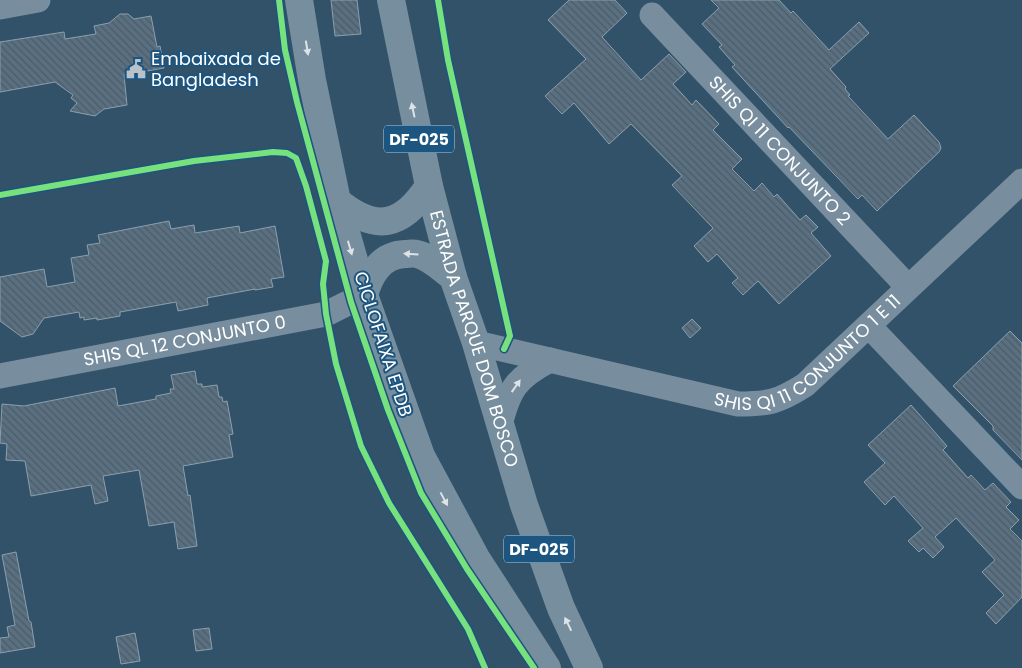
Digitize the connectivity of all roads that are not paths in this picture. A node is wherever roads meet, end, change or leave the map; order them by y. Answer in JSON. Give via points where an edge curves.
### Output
{"nodes":[{"id":1,"x":38,"y":0,"type":"edge"},
{"id":2,"x":299,"y":0,"type":"edge"},
{"id":3,"x":391,"y":0,"type":"edge"},
{"id":4,"x":0,"y":7,"type":"edge"},
{"id":5,"x":652,"y":15,"type":"dead end"},
{"id":6,"x":1022,"y":181,"type":"edge"},
{"id":7,"x":429,"y":186,"type":"junction"},
{"id":8,"x":337,"y":201,"type":"junction"},
{"id":9,"x":453,"y":277,"type":"junction"},
{"id":10,"x":908,"y":287,"type":"junction"},
{"id":11,"x":364,"y":295,"type":"junction"},
{"id":12,"x":869,"y":326,"type":"junction"},
{"id":13,"x":476,"y":343,"type":"junction"},
{"id":14,"x":550,"y":360,"type":"junction"},
{"id":15,"x":0,"y":376,"type":"edge"},
{"id":16,"x":500,"y":425,"type":"junction"},
{"id":17,"x":1022,"y":488,"type":"edge"},
{"id":18,"x":476,"y":558,"type":"junction"},
{"id":19,"x":528,"y":668,"type":"edge"},
{"id":20,"x":547,"y":668,"type":"edge"},
{"id":21,"x":589,"y":668,"type":"edge"}],
"edges":[{"from":1,"to":4,"type":"street"},
{"from":2,"to":8,"type":"main road","number":"DF-025","one_way":true},
{"from":7,"to":3,"type":"main road","name":"ESTRADA PARQUE DOM BOSCO","number":"DF-025","one_way":true},
{"from":5,"to":10,"type":"street","name":"SHIS QI 11 CONJUNTO 2"},
{"from":6,"to":10,"type":"street","name":"SHIS QI 11 CONJUNTO 1 E 11"},
{"from":7,"to":8,"type":"main road","via":[[405,214],[387,221],[368,220],[350,212]]},
{"from":7,"to":9,"type":"main road","name":"ESTRADA PARQUE DOM BOSCO","number":"DF-025"},
{"from":8,"to":11,"type":"main road","number":"DF-025","one_way":true},
{"from":9,"to":11,"type":"main road","one_way":true,"via":[[416,253],[398,254],[386,258],[376,268]]},
{"from":9,"to":13,"type":"main road","name":"ESTRADA PARQUE DOM BOSCO","number":"DF-025"},
{"from":10,"to":12,"type":"street","name":"SHIS QI 11 CONJUNTO 1 E 11"},
{"from":11,"to":15,"type":"street","name":"SHIS QL 12 CONJUNTO 0","via":[[326,314]]},
{"from":11,"to":18,"type":"main road","number":"DF-025","one_way":true,"via":[[421,456]]},
{"from":12,"to":14,"type":"street","name":"SHIS QI 11 CONJUNTO 1 E 11","via":[[805,384],[787,396],[765,404],[738,404]]},
{"from":12,"to":17,"type":"street"},
{"from":13,"to":14,"type":"street","name":"SHIS QI 11 CONJUNTO 1 E 11"},
{"from":13,"to":16,"type":"main road","name":"ESTRADA PARQUE DOM BOSCO","number":"DF-025"},
{"from":16,"to":14,"type":"street","one_way":true,"via":[[506,400],[523,376]]},
{"from":21,"to":16,"type":"main road","name":"ESTRADA PARQUE DOM BOSCO","number":"DF-025","one_way":true,"via":[[561,608],[524,505]]},
{"from":18,"to":19,"type":"main road"},
{"from":18,"to":20,"type":"main road","number":"DF-025"}]}
